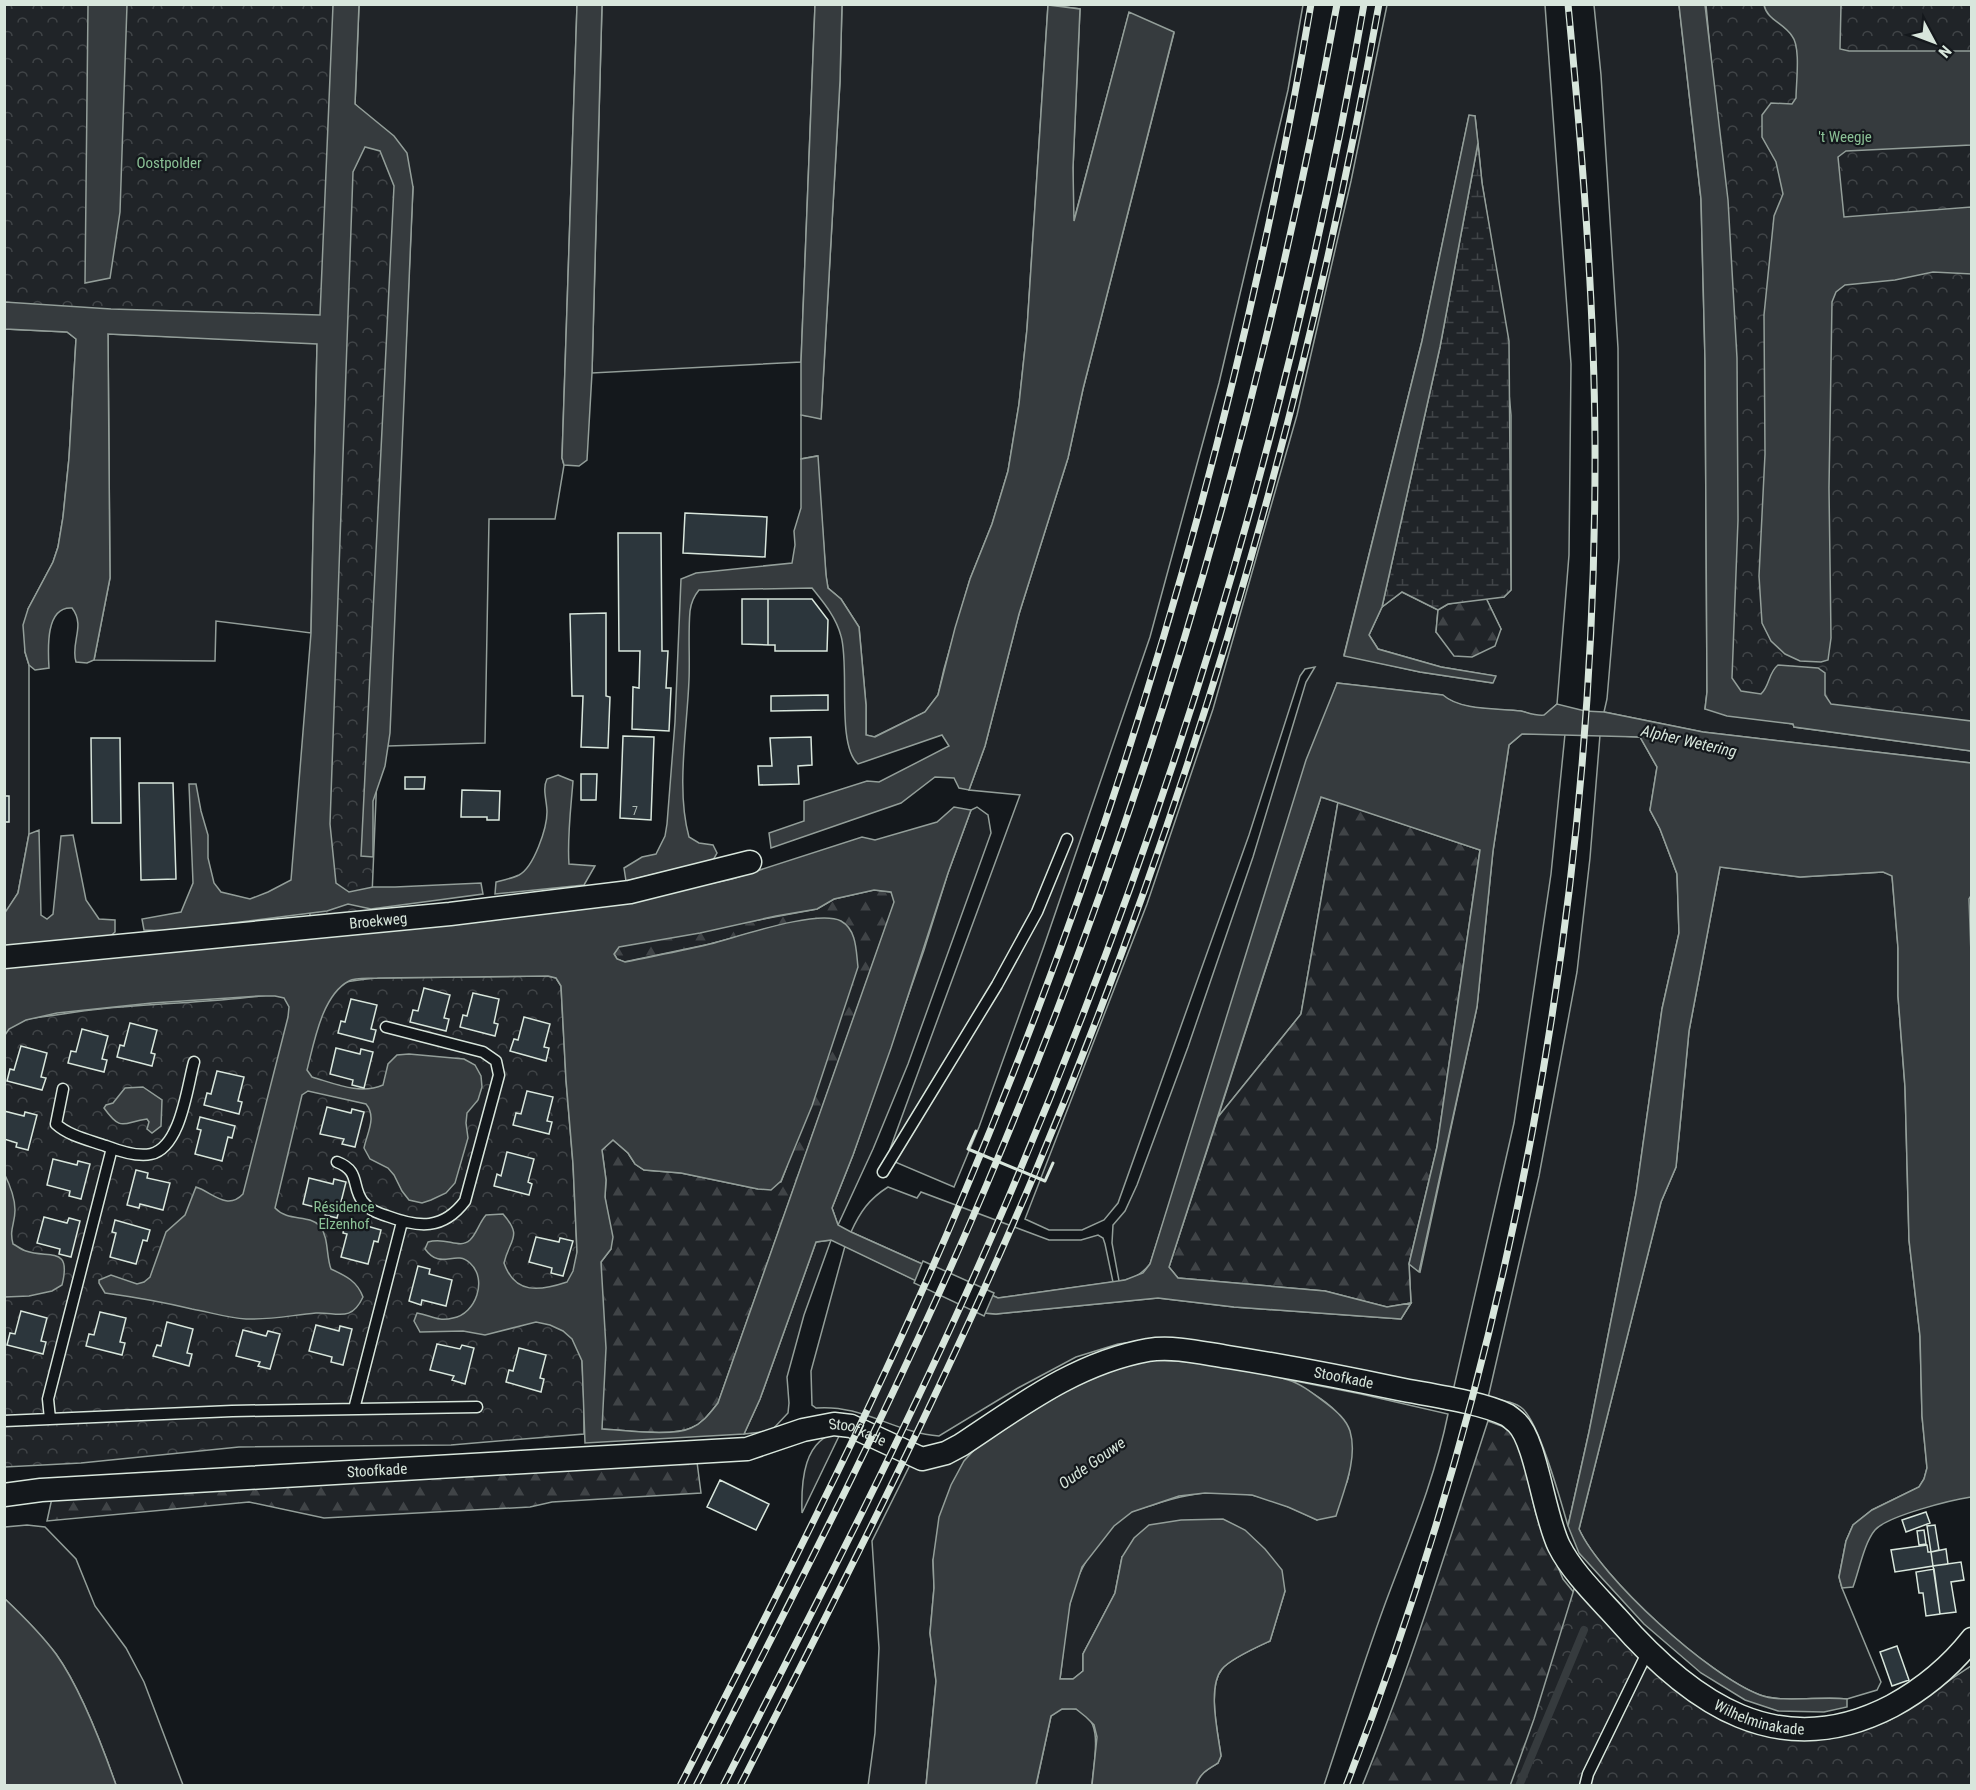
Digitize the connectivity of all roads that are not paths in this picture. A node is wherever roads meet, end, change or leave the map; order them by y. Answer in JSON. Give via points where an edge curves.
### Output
{"nodes":[{"id":1,"x":1066,"y":839,"type":"dead end"},
{"id":2,"x":750,"y":862,"type":"dead end"},
{"id":3,"x":4,"y":957,"type":"edge"},
{"id":4,"x":386,"y":1027,"type":"dead end"},
{"id":5,"x":194,"y":1062,"type":"dead end"},
{"id":6,"x":63,"y":1089,"type":"dead end"},
{"id":7,"x":112,"y":1148,"type":"junction"},
{"id":8,"x":337,"y":1162,"type":"dead end"},
{"id":9,"x":883,"y":1172,"type":"dead end"},
{"id":10,"x":402,"y":1222,"type":"junction"},
{"id":11,"x":477,"y":1407,"type":"dead end"},
{"id":12,"x":354,"y":1409,"type":"junction"},
{"id":13,"x":50,"y":1419,"type":"junction"},
{"id":14,"x":4,"y":1421,"type":"edge"},
{"id":15,"x":4,"y":1495,"type":"edge"},
{"id":16,"x":1573,"y":1566,"type":"joint"},
{"id":17,"x":1971,"y":1639,"type":"edge"},
{"id":18,"x":1648,"y":1650,"type":"junction"},
{"id":19,"x":1585,"y":1785,"type":"edge"}],
"edges":[{"from":1,"to":9,"type":"lane","via":[[1037,912],[997,986]]},
{"from":2,"to":3,"type":"street","name":"Broekweg","via":[[630,892],[450,914]]},
{"from":4,"to":10,"type":"lane","via":[[483,1052],[496,1062],[499,1075],[465,1201],[455,1214],[436,1224]]},
{"from":5,"to":7,"type":"lane","via":[[174,1137],[152,1154]]},
{"from":6,"to":7,"type":"lane","via":[[56,1124],[63,1131]]},
{"from":7,"to":13,"type":"lane","via":[[48,1399]]},
{"from":8,"to":10,"type":"lane","via":[[346,1165],[354,1175],[362,1201],[372,1210]]},
{"from":10,"to":12,"type":"lane"},
{"from":11,"to":12,"type":"lane"},
{"from":12,"to":13,"type":"lane"},
{"from":13,"to":14,"type":"lane"},
{"from":15,"to":16,"type":"street","name":"Stoofkade","via":[[747,1449],[834,1424],[851,1426],[922,1459],[962,1445],[1051,1386],[1094,1364],[1149,1350],[1173,1349],[1437,1396],[1508,1416],[1527,1439],[1548,1517],[1559,1547]]},
{"from":16,"to":18,"type":"street","name":"Wilhelminakade"},
{"from":17,"to":18,"type":"street","name":"Wilhelminakade","via":[[1959,1655],[1914,1694],[1879,1713],[1852,1724],[1802,1730],[1765,1725],[1733,1714],[1699,1694]]},
{"from":18,"to":19,"type":"lane"}]}
